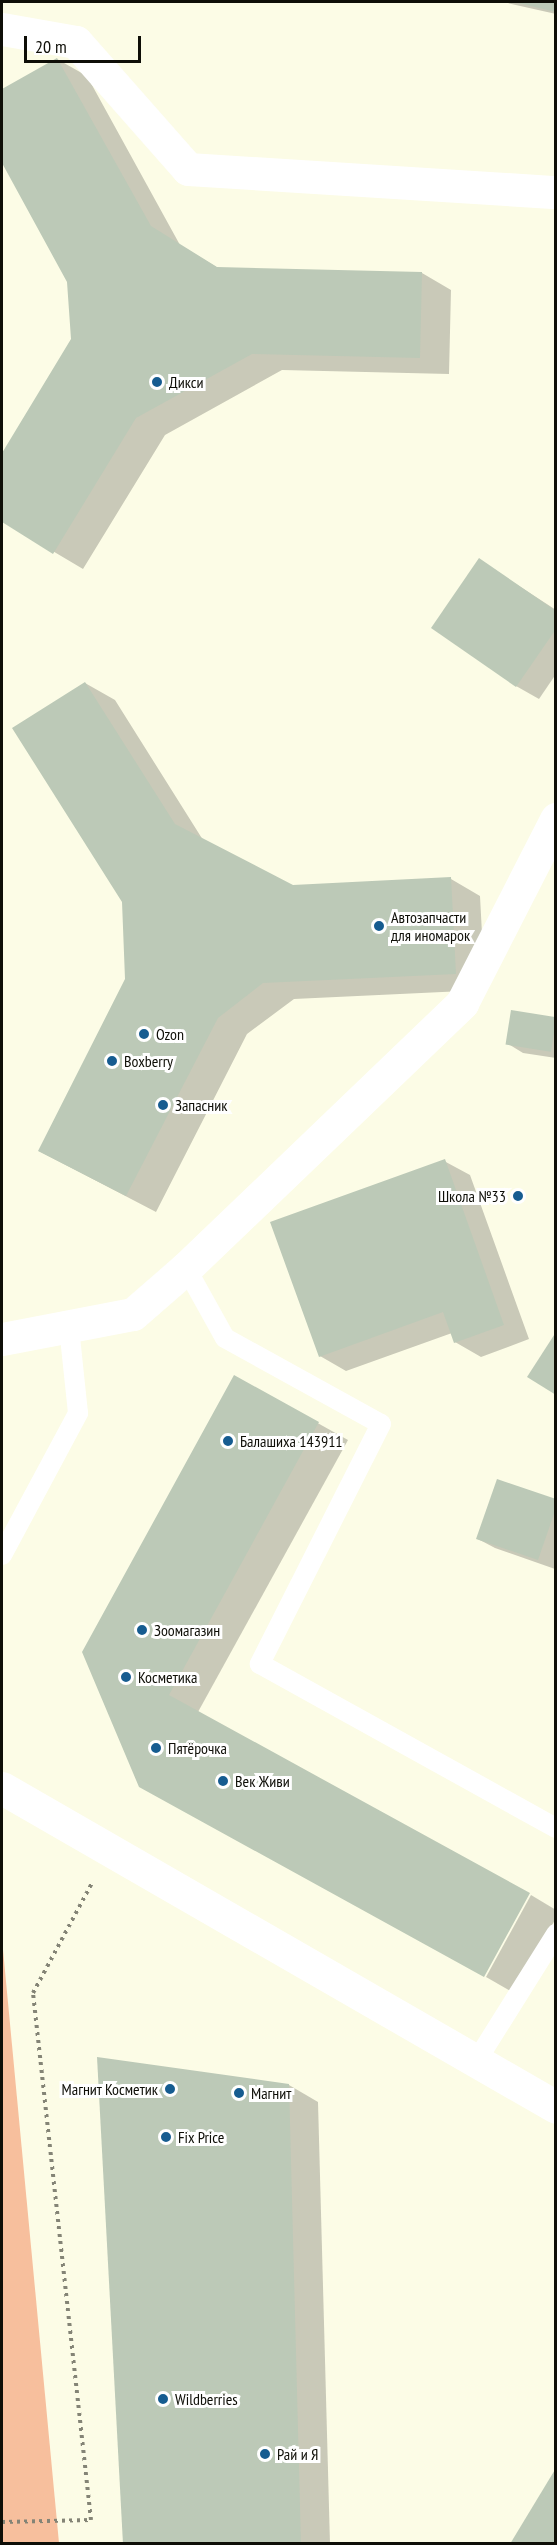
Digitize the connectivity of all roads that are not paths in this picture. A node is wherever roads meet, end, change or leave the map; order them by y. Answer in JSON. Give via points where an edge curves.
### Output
{"nodes":[{"id":1,"x":2,"y":29,"type":"edge"},
{"id":2,"x":555,"y":192,"type":"edge"},
{"id":3,"x":555,"y":819,"type":"edge"},
{"id":4,"x":186,"y":1268,"type":"junction"},
{"id":5,"x":69,"y":1327,"type":"junction"},
{"id":6,"x":2,"y":1339,"type":"edge"},
{"id":7,"x":2,"y":1555,"type":"edge"},
{"id":8,"x":2,"y":1788,"type":"edge"},
{"id":9,"x":555,"y":1828,"type":"edge"},
{"id":10,"x":555,"y":1934,"type":"edge"},
{"id":11,"x":477,"y":2060,"type":"junction"},
{"id":12,"x":555,"y":2107,"type":"edge"}],
"edges":[{"from":1,"to":2,"type":"street","via":[[76,42],[188,169]]},
{"from":3,"to":4,"type":"street","via":[[462,1003]]},
{"from":4,"to":5,"type":"street","via":[[133,1314]]},
{"from":4,"to":9,"type":"lane","via":[[225,1338],[381,1424],[260,1664]]},
{"from":5,"to":6,"type":"street"},
{"from":5,"to":7,"type":"lane","via":[[78,1413]]},
{"from":8,"to":11,"type":"street"},
{"from":10,"to":11,"type":"lane"},
{"from":11,"to":12,"type":"street"}]}
